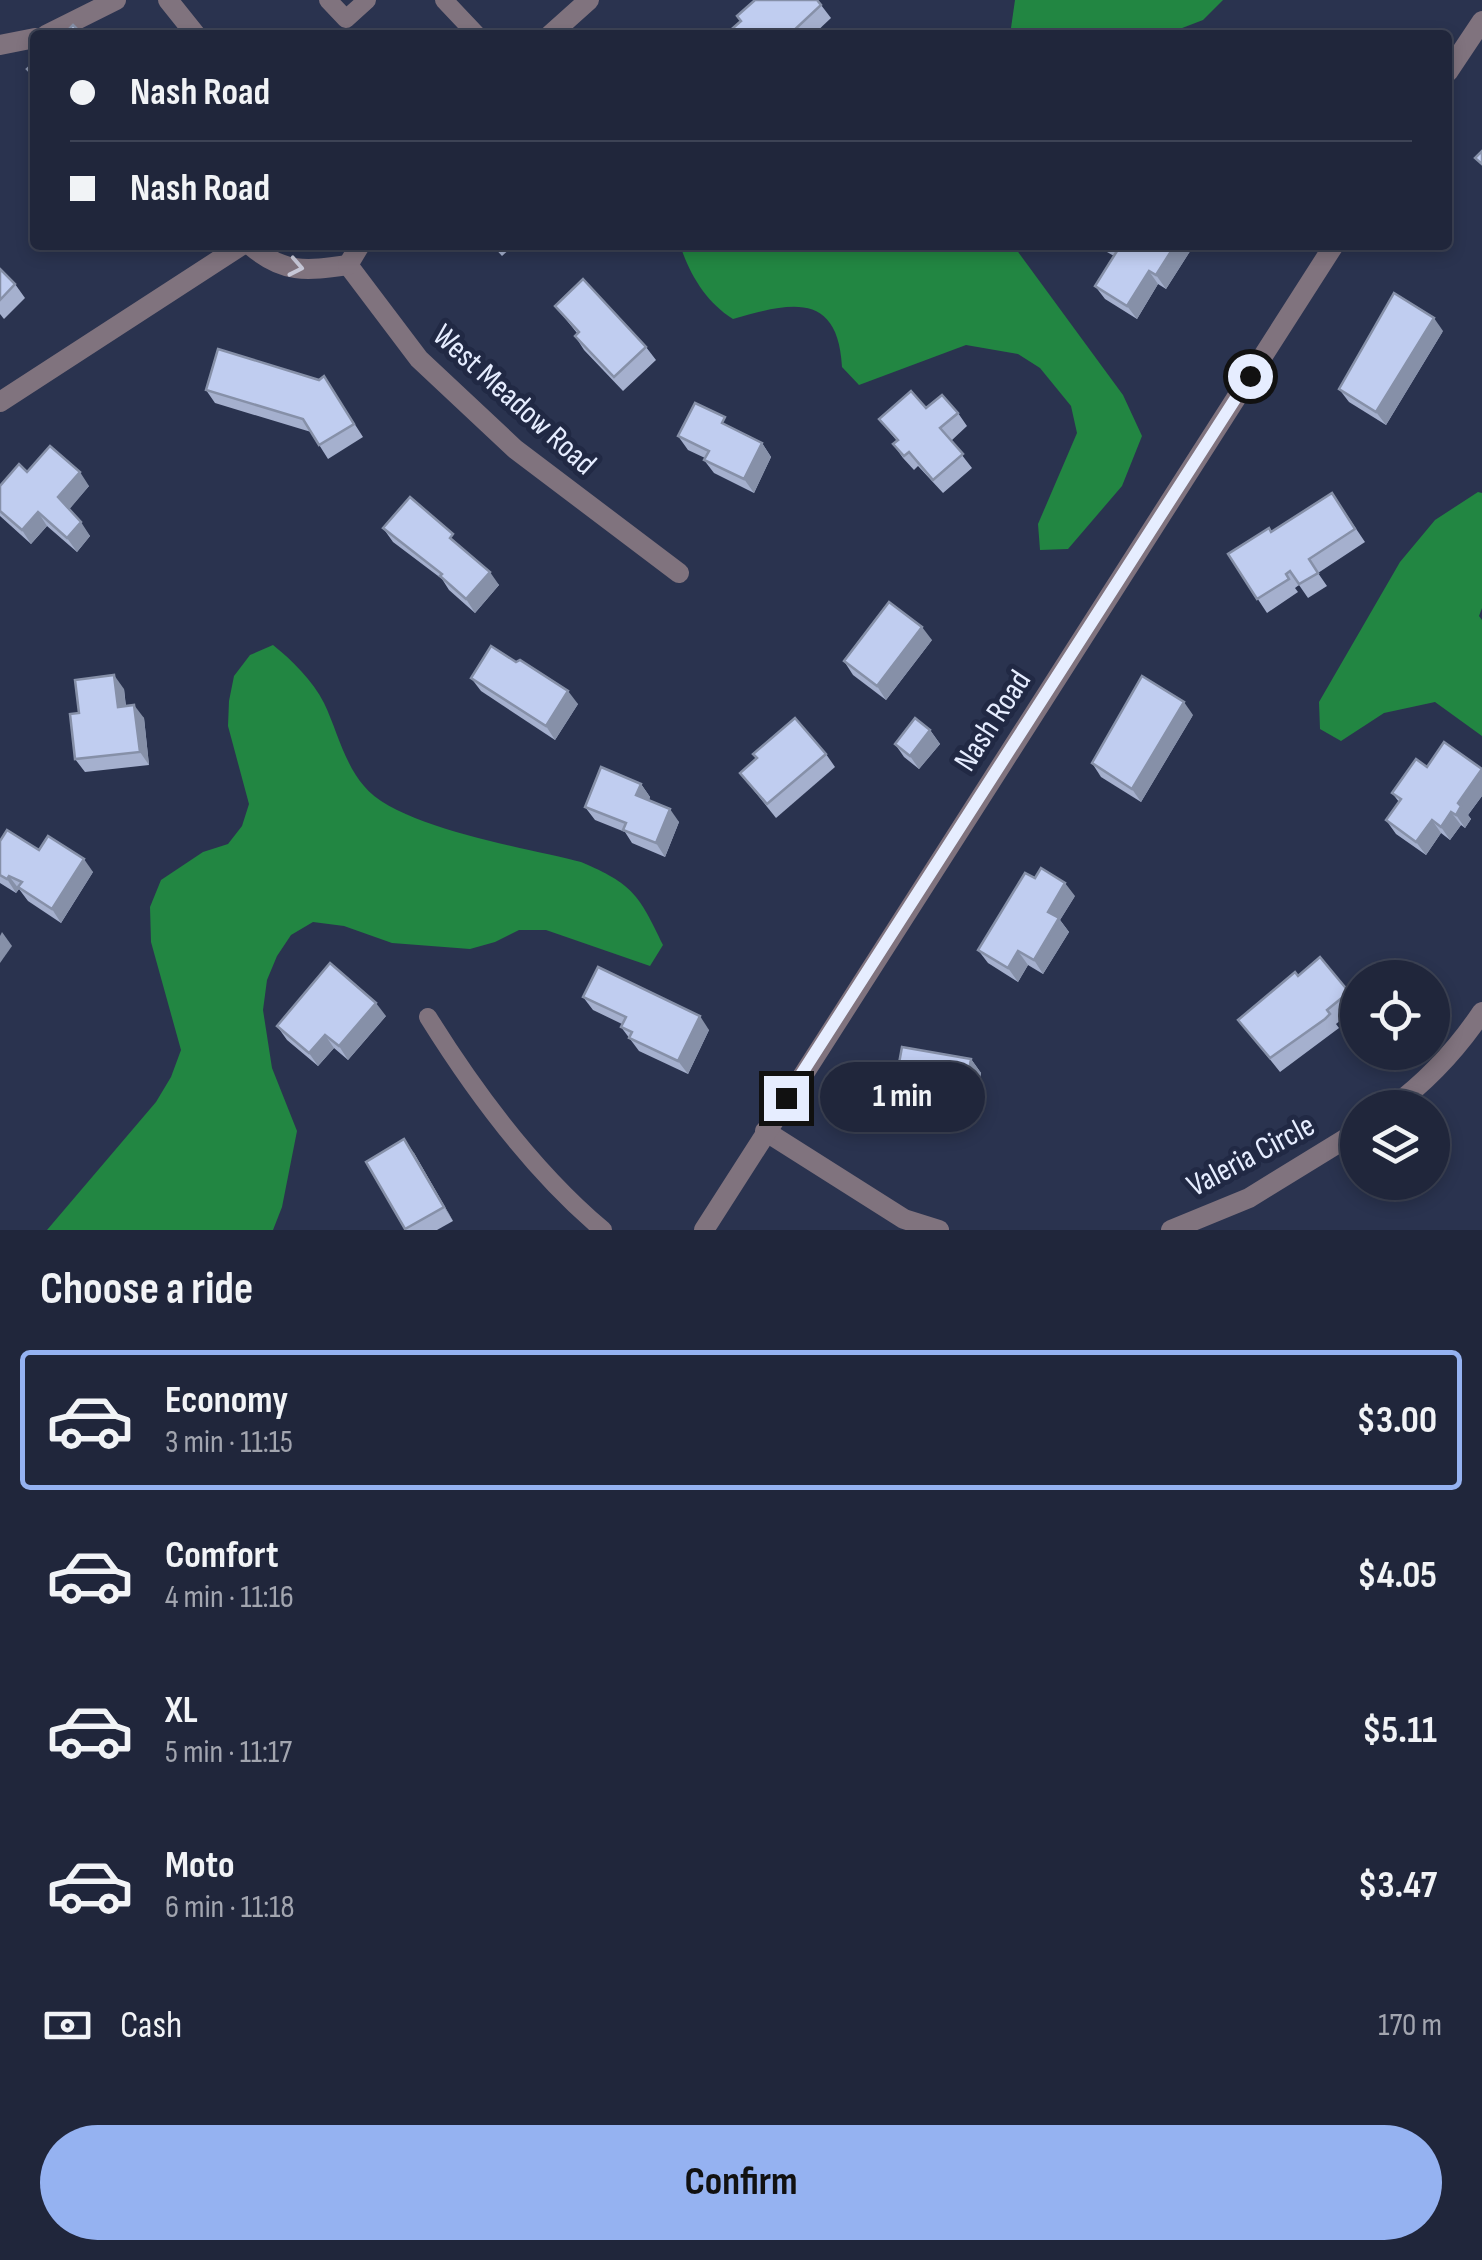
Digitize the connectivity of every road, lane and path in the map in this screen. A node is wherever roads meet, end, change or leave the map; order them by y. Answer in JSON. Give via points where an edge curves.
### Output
{"nodes":[{"id":1,"x":116,"y":0,"type":"edge"},
{"id":2,"x":168,"y":0,"type":"edge"},
{"id":3,"x":328,"y":0,"type":"edge"},
{"id":4,"x":367,"y":0,"type":"edge"},
{"id":5,"x":444,"y":0,"type":"edge"},
{"id":6,"x":589,"y":0,"type":"edge"},
{"id":7,"x":1482,"y":20,"type":"edge"},
{"id":8,"x":56,"y":30,"type":"edge"},
{"id":9,"x":192,"y":30,"type":"edge"},
{"id":10,"x":472,"y":30,"type":"edge"},
{"id":11,"x":556,"y":30,"type":"edge"},
{"id":12,"x":30,"y":39,"type":"edge"},
{"id":13,"x":0,"y":45,"type":"edge"},
{"id":14,"x":1452,"y":66,"type":"edge"},
{"id":15,"x":234,"y":250,"type":"edge"},
{"id":16,"x":256,"y":250,"type":"edge"},
{"id":17,"x":357,"y":250,"type":"edge"},
{"id":18,"x":1331,"y":250,"type":"edge"},
{"id":19,"x":348,"y":265,"type":"junction"},
{"id":20,"x":0,"y":402,"type":"edge"},
{"id":21,"x":679,"y":573,"type":"dead end"},
{"id":22,"x":1482,"y":1012,"type":"edge"},
{"id":23,"x":428,"y":1016,"type":"dead end"},
{"id":24,"x":1415,"y":1090,"type":"edge"},
{"id":25,"x":765,"y":1130,"type":"junction"},
{"id":26,"x":1340,"y":1143,"type":"edge"},
{"id":27,"x":907,"y":1225,"type":"edge"},
{"id":28,"x":603,"y":1230,"type":"edge"},
{"id":29,"x":704,"y":1230,"type":"edge"},
{"id":30,"x":939,"y":1230,"type":"edge"},
{"id":31,"x":1170,"y":1230,"type":"edge"}],
"edges":[{"from":1,"to":8,"type":"street"},
{"from":2,"to":9,"type":"street"},
{"from":3,"to":4,"type":"lane","via":[[346,19]]},
{"from":5,"to":10,"type":"lane"},
{"from":6,"to":11,"type":"street"},
{"from":7,"to":14,"type":"street"},
{"from":12,"to":13,"type":"street"},
{"from":15,"to":20,"type":"street"},
{"from":16,"to":19,"type":"street","one_way":true,"via":[[301,272]]},
{"from":17,"to":19,"type":"street"},
{"from":18,"to":25,"type":"street","name":"Nash Road"},
{"from":19,"to":21,"type":"street","name":"West Meadow Road","via":[[419,359],[515,449]]},
{"from":22,"to":24,"type":"street"},
{"from":23,"to":28,"type":"lane","via":[[470,1084]]},
{"from":25,"to":27,"type":"street"},
{"from":25,"to":29,"type":"street","name":"Nash Road"},
{"from":26,"to":31,"type":"street","name":"Valeria Circle","via":[[1249,1198]]},
{"from":27,"to":30,"type":"street"}]}
